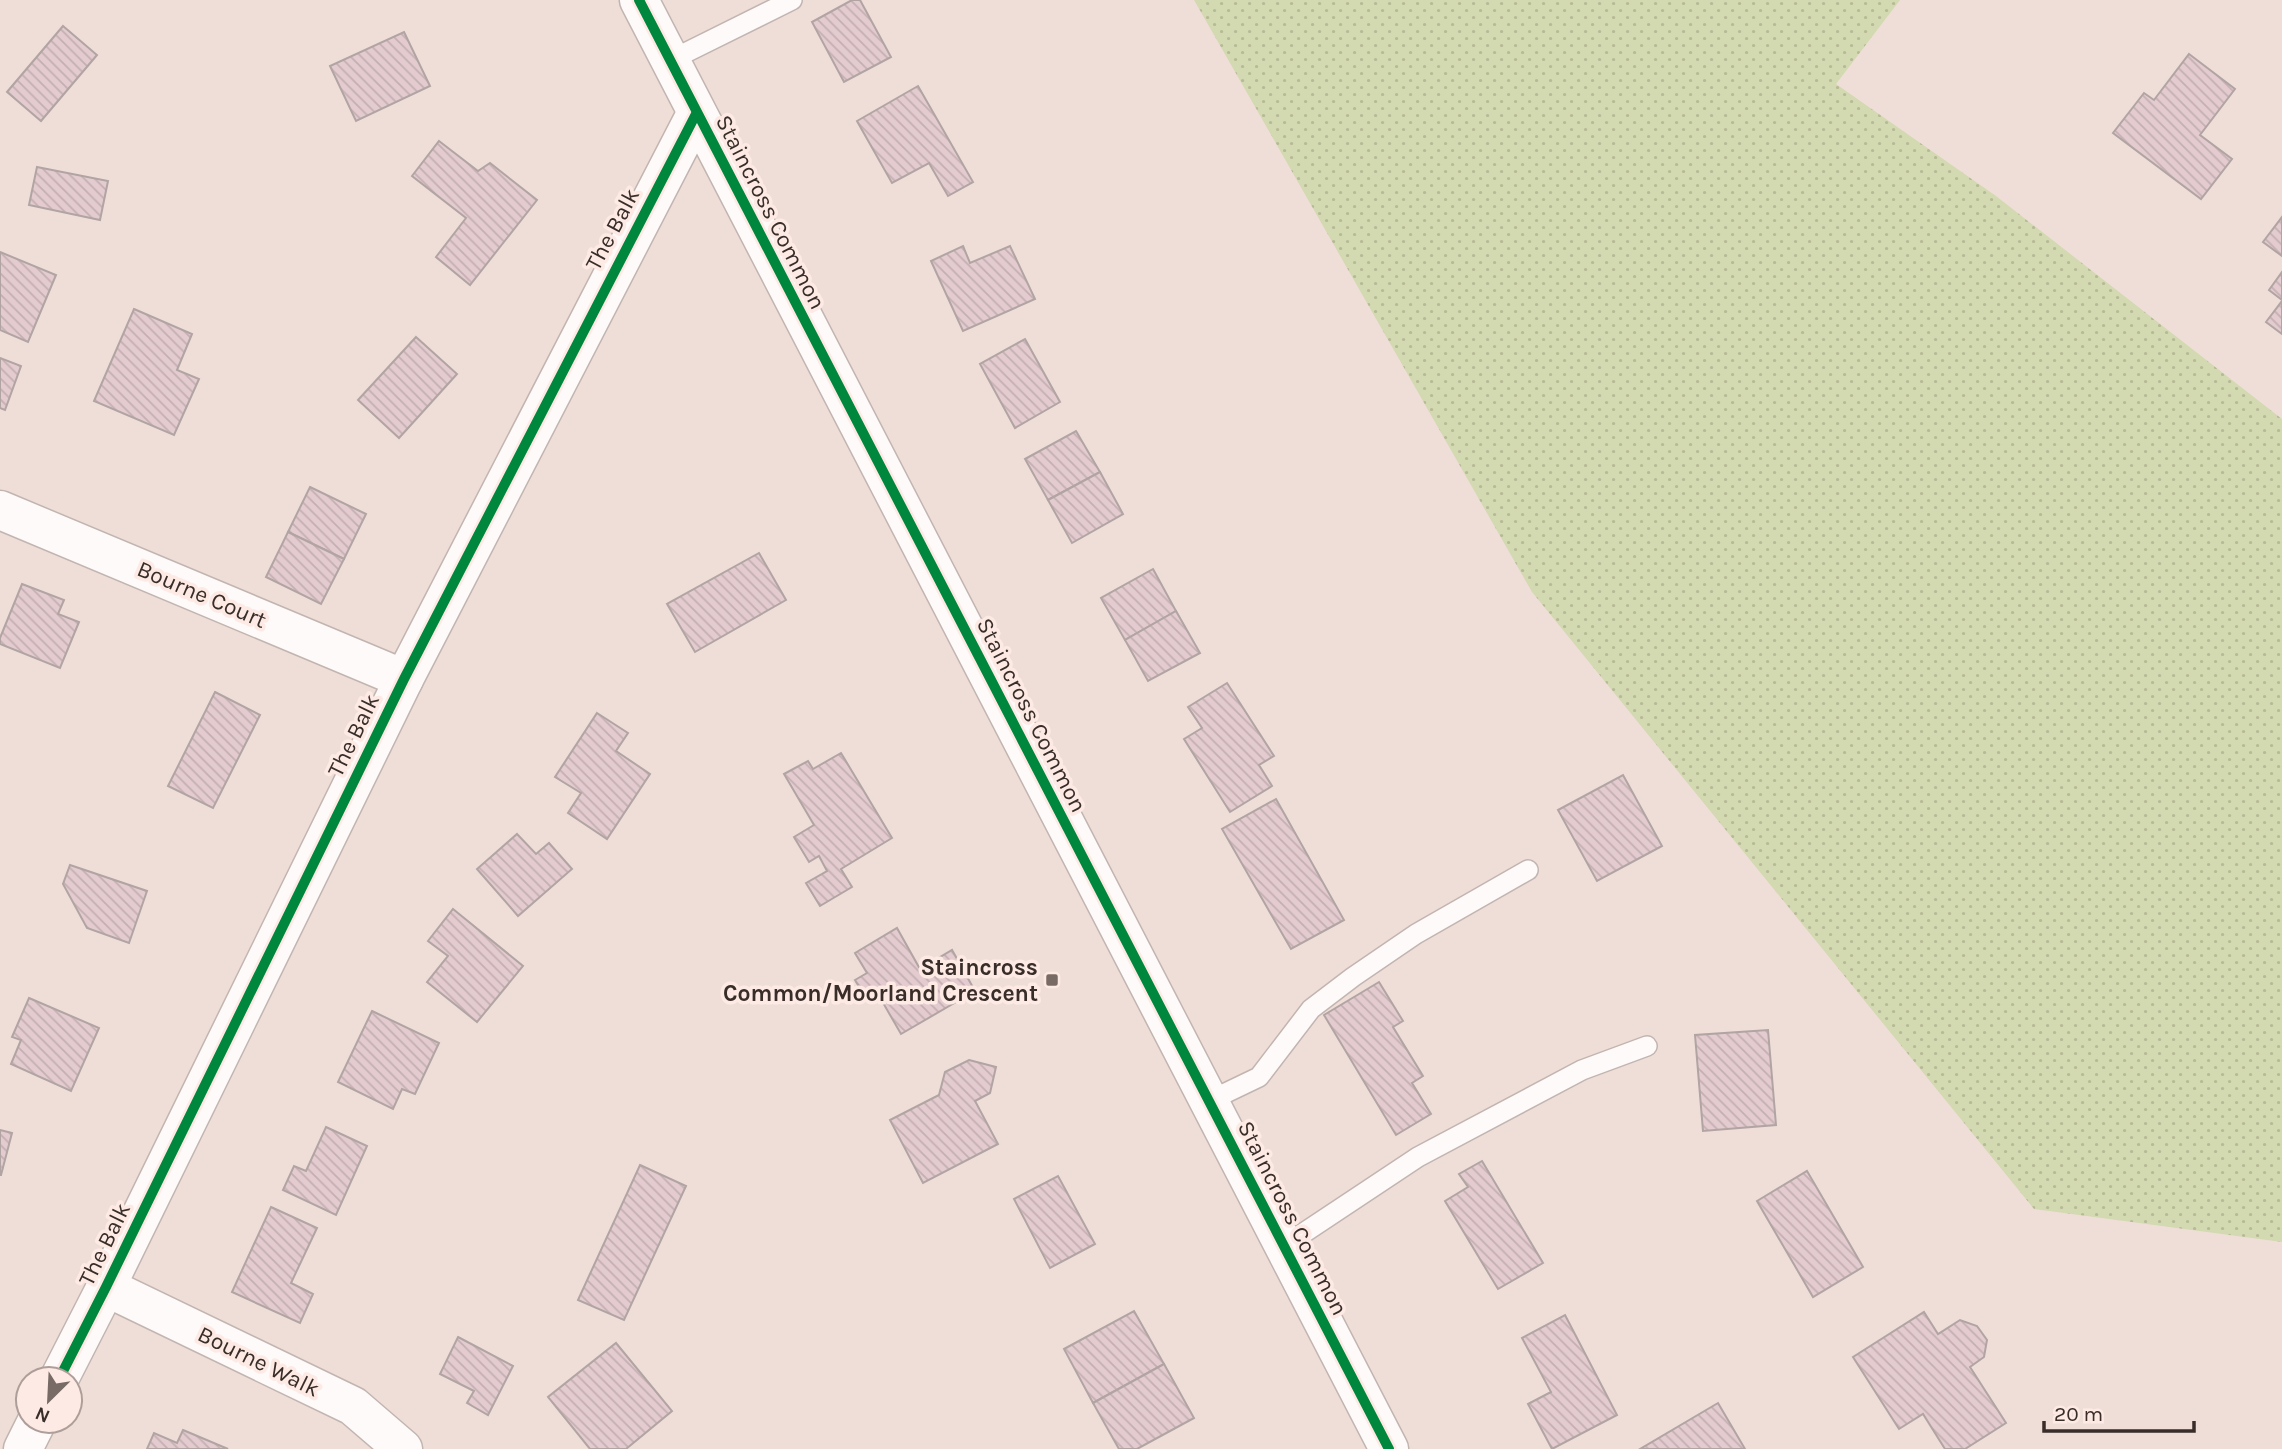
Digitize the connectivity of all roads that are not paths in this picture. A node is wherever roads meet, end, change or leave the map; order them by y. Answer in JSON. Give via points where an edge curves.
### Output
{"nodes":[{"id":1,"x":639,"y":0,"type":"edge"},
{"id":2,"x":792,"y":0,"type":"edge"},
{"id":3,"x":671,"y":60,"type":"junction"},
{"id":4,"x":696,"y":114,"type":"junction"},
{"id":5,"x":0,"y":510,"type":"edge"},
{"id":6,"x":404,"y":679,"type":"junction"},
{"id":7,"x":1528,"y":870,"type":"dead end"},
{"id":8,"x":1647,"y":1046,"type":"dead end"},
{"id":9,"x":1209,"y":1101,"type":"junction"},
{"id":10,"x":1284,"y":1246,"type":"junction"},
{"id":11,"x":106,"y":1287,"type":"junction"},
{"id":12,"x":66,"y":1365,"type":"edge"},
{"id":13,"x":403,"y":1449,"type":"edge"},
{"id":14,"x":1389,"y":1449,"type":"edge"}],
"edges":[{"from":1,"to":3,"type":"street","name":"Staincross Common"},
{"from":2,"to":3,"type":"lane"},
{"from":3,"to":4,"type":"street","name":"Staincross Common"},
{"from":4,"to":6,"type":"street","name":"The Balk"},
{"from":4,"to":9,"type":"street","name":"Staincross Common"},
{"from":5,"to":6,"type":"street","name":"Bourne Court"},
{"from":6,"to":11,"type":"street","name":"The Balk"},
{"from":7,"to":9,"type":"lane","via":[[1416,934],[1353,977],[1311,1009],[1259,1077]]},
{"from":8,"to":10,"type":"lane","via":[[1582,1070],[1419,1157]]},
{"from":9,"to":10,"type":"street","name":"Staincross Common"},
{"from":10,"to":14,"type":"street","name":"Staincross Common"},
{"from":11,"to":12,"type":"street","name":"The Balk"},
{"from":11,"to":13,"type":"street","name":"Bourne Walk","via":[[353,1406]]}]}
